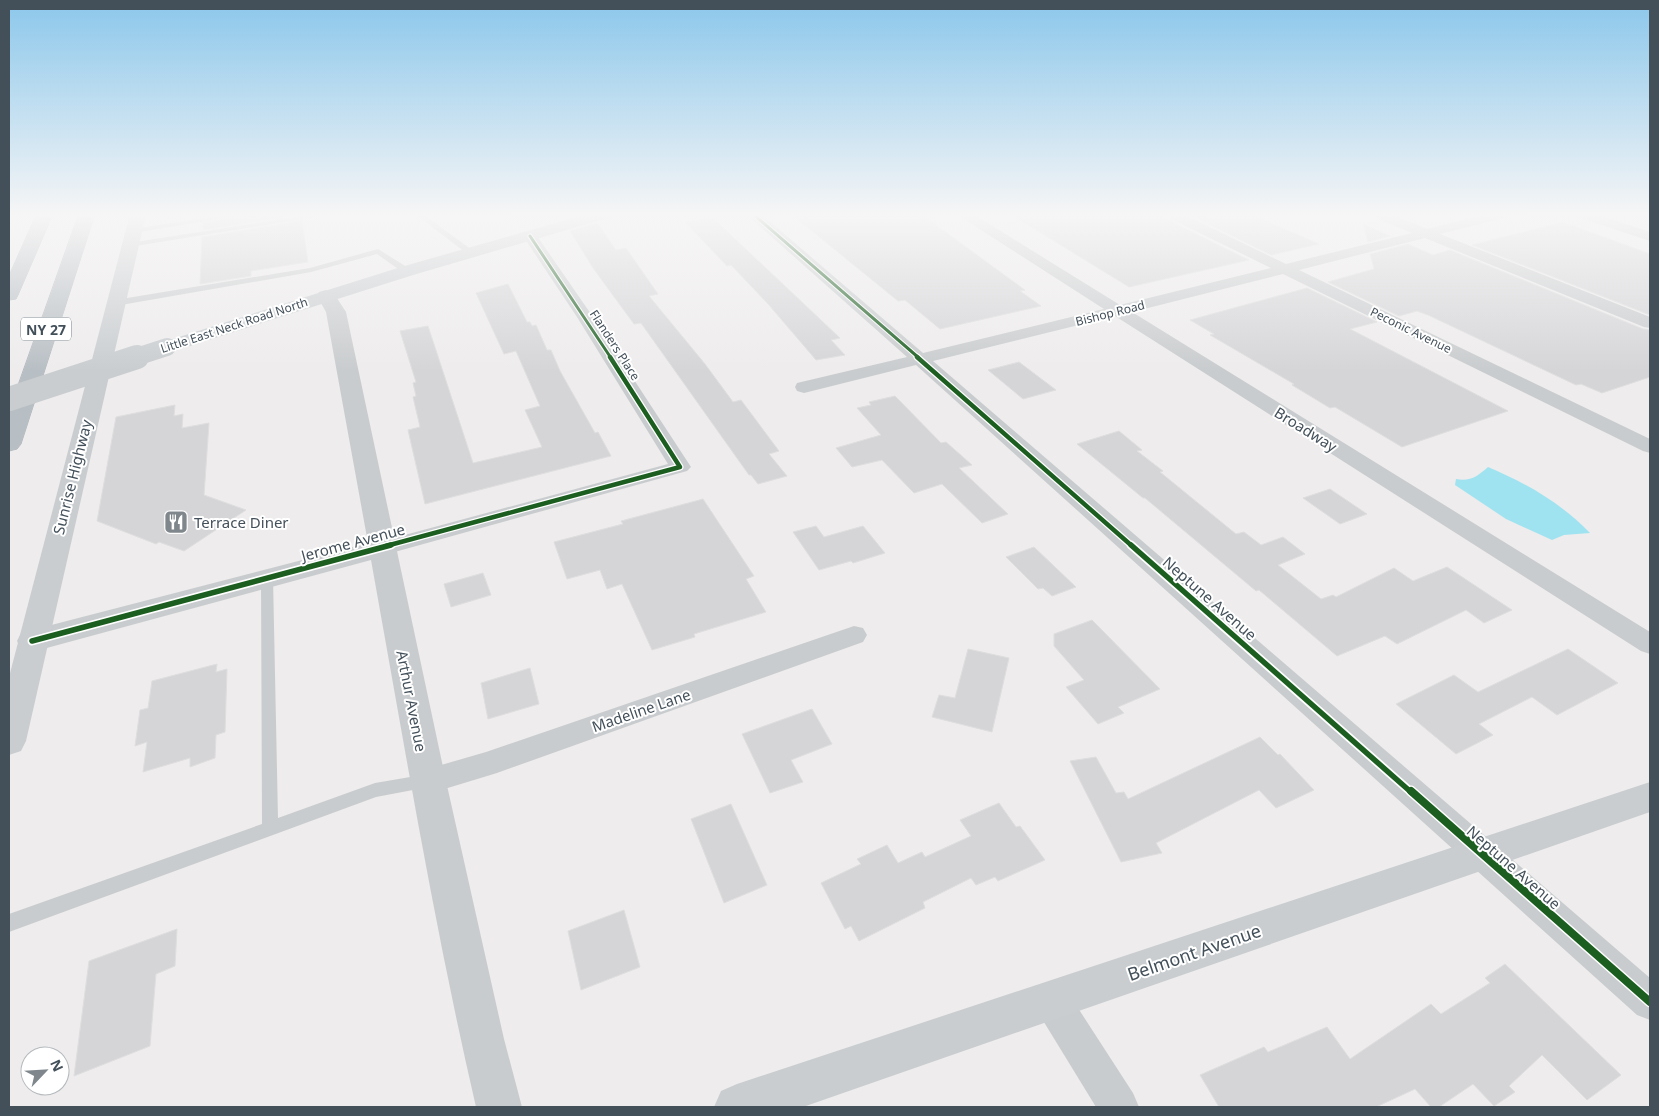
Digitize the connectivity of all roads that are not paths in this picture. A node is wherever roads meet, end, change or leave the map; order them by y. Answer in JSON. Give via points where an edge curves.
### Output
{"nodes":[{"id":1,"x":22,"y":266,"type":"edge"},
{"id":2,"x":68,"y":266,"type":"edge"},
{"id":3,"x":124,"y":266,"type":"edge"},
{"id":4,"x":325,"y":266,"type":"edge"},
{"id":5,"x":400,"y":266,"type":"edge"},
{"id":6,"x":424,"y":266,"type":"edge"},
{"id":7,"x":550,"y":266,"type":"edge"},
{"id":8,"x":813,"y":266,"type":"edge"},
{"id":9,"x":1046,"y":266,"type":"edge"},
{"id":10,"x":1280,"y":266,"type":"edge"},
{"id":11,"x":1298,"y":266,"type":"edge"},
{"id":12,"x":1507,"y":266,"type":"edge"},
{"id":13,"x":1286,"y":269,"type":"junction"},
{"id":14,"x":407,"y":271,"type":"junction"},
{"id":15,"x":9,"y":295,"type":"edge"},
{"id":16,"x":326,"y":296,"type":"junction"},
{"id":17,"x":115,"y":303,"type":"junction"},
{"id":18,"x":1117,"y":311,"type":"junction"},
{"id":19,"x":1650,"y":323,"type":"edge"},
{"id":20,"x":920,"y":359,"type":"junction"},
{"id":21,"x":804,"y":386,"type":"dead end"},
{"id":22,"x":9,"y":399,"type":"edge"},
{"id":23,"x":9,"y":444,"type":"edge"},
{"id":24,"x":1650,"y":447,"type":"edge"},
{"id":25,"x":680,"y":467,"type":"joint"},
{"id":26,"x":383,"y":548,"type":"junction"},
{"id":27,"x":267,"y":578,"type":"junction"},
{"id":28,"x":854,"y":635,"type":"dead end"},
{"id":29,"x":32,"y":641,"type":"junction"},
{"id":30,"x":1650,"y":644,"type":"edge"},
{"id":31,"x":9,"y":741,"type":"edge"},
{"id":32,"x":428,"y":781,"type":"junction"},
{"id":33,"x":1650,"y":797,"type":"edge"},
{"id":34,"x":270,"y":827,"type":"junction"},
{"id":35,"x":1481,"y":855,"type":"junction"},
{"id":36,"x":9,"y":923,"type":"edge"},
{"id":37,"x":1052,"y":1000,"type":"junction"},
{"id":38,"x":1650,"y":1002,"type":"edge"},
{"id":39,"x":498,"y":1107,"type":"edge"},
{"id":40,"x":737,"y":1107,"type":"edge"},
{"id":41,"x":1120,"y":1107,"type":"edge"}],
"edges":[{"from":1,"to":15,"type":"highway"},
{"from":2,"to":23,"type":"highway","number":"NY 27"},
{"from":3,"to":17,"type":"main road","name":"Sunrise Highway"},
{"from":4,"to":17,"type":"lane"},
{"from":5,"to":14,"type":"lane"},
{"from":6,"to":14,"type":"main road","name":"Little East Neck Road North"},
{"from":7,"to":25,"type":"street","name":"Flanders Place"},
{"from":8,"to":20,"type":"street","name":"Neptune Avenue"},
{"from":9,"to":18,"type":"street","name":"Broadway"},
{"from":10,"to":13,"type":"street","name":"Peconic Avenue"},
{"from":11,"to":13,"type":"street","name":"Bishop Road"},
{"from":12,"to":19,"type":"street"},
{"from":13,"to":18,"type":"street","name":"Bishop Road"},
{"from":13,"to":24,"type":"street","name":"Peconic Avenue"},
{"from":14,"to":16,"type":"main road","name":"Little East Neck Road North"},
{"from":16,"to":22,"type":"main road","name":"Little East Neck Road North","bridge":true},
{"from":16,"to":26,"type":"street","name":"Arthur Avenue","via":[[336,312]]},
{"from":17,"to":29,"type":"main road","name":"Sunrise Highway"},
{"from":18,"to":20,"type":"street","name":"Bishop Road"},
{"from":18,"to":30,"type":"street","name":"Broadway"},
{"from":20,"to":21,"type":"street","name":"Bishop Road"},
{"from":20,"to":35,"type":"street","name":"Neptune Avenue"},
{"from":25,"to":26,"type":"street","name":"Jerome Avenue"},
{"from":26,"to":27,"type":"street","name":"Jerome Avenue"},
{"from":26,"to":32,"type":"street","name":"Arthur Avenue"},
{"from":27,"to":29,"type":"street","name":"Jerome Avenue"},
{"from":27,"to":34,"type":"lane"},
{"from":28,"to":32,"type":"street","name":"Madeline Lane","via":[[486,764]]},
{"from":29,"to":31,"type":"main road","name":"Sunrise Highway"},
{"from":32,"to":34,"type":"lane","via":[[375,790]]},
{"from":32,"to":39,"type":"street","name":"Arthur Avenue"},
{"from":33,"to":35,"type":"main road","name":"Belmont Avenue"},
{"from":34,"to":36,"type":"lane"},
{"from":35,"to":37,"type":"main road","name":"Belmont Avenue"},
{"from":35,"to":38,"type":"street","name":"Neptune Avenue"},
{"from":37,"to":40,"type":"main road","name":"Belmont Avenue"},
{"from":37,"to":41,"type":"street"}]}
